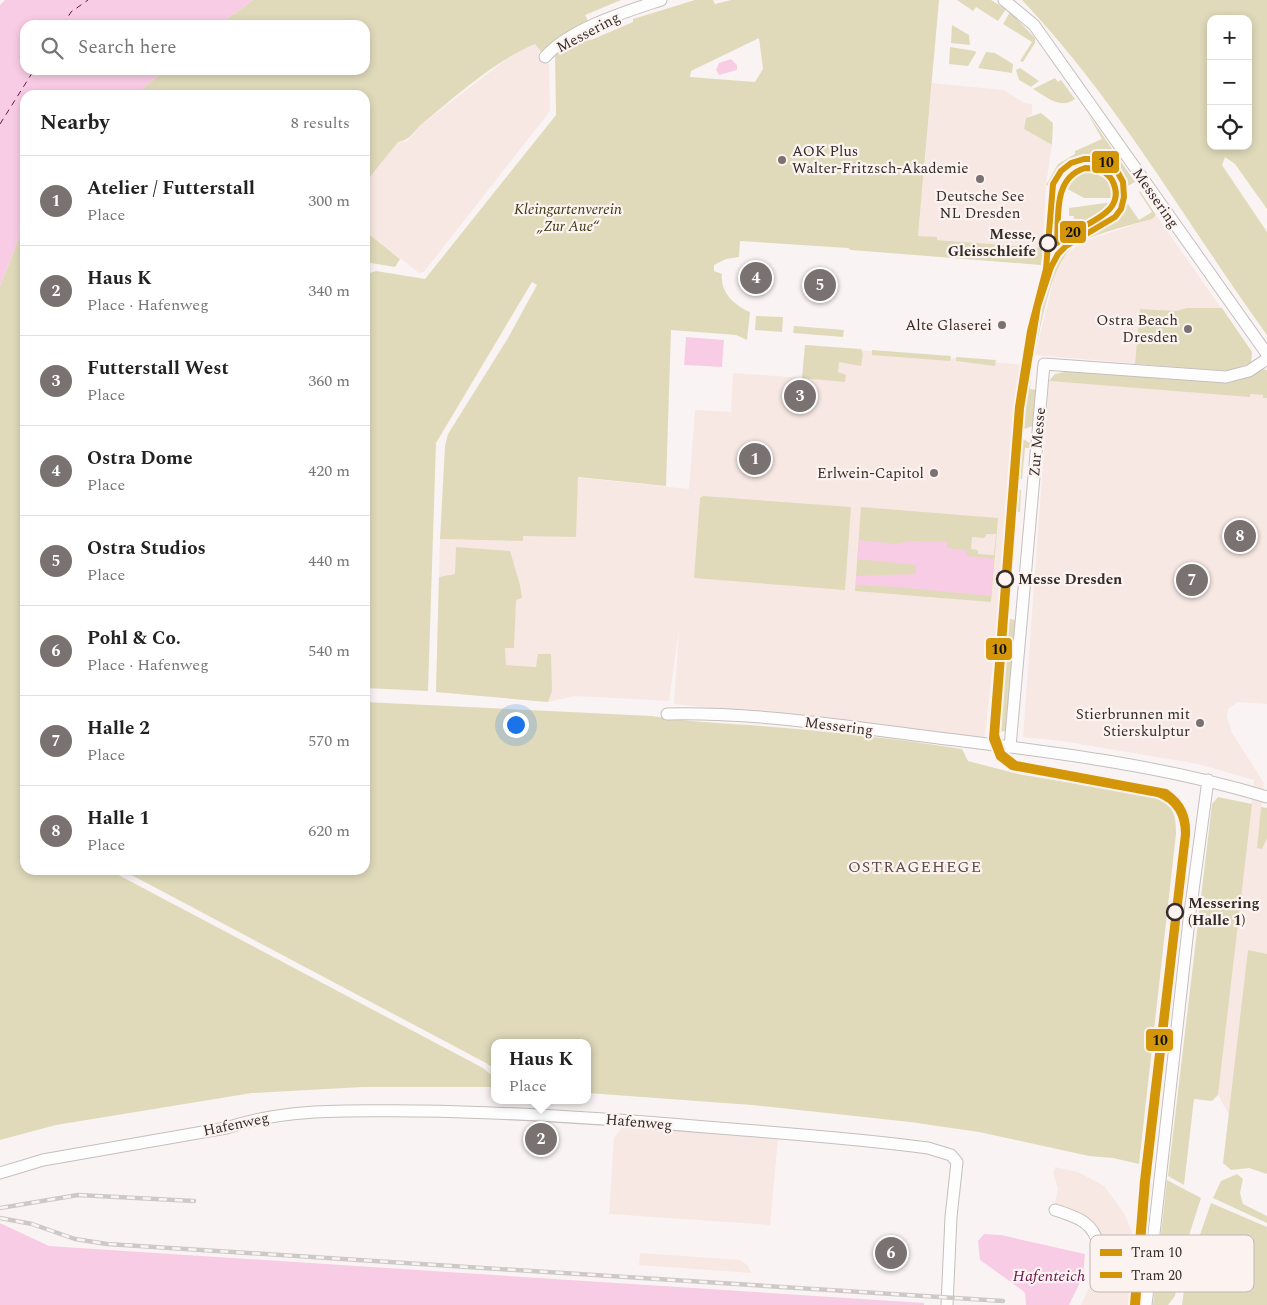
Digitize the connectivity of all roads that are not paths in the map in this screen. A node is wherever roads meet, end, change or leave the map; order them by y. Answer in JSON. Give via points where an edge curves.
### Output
{"nodes":[{"id":1,"x":661,"y":0,"type":"edge"},
{"id":2,"x":1004,"y":0,"type":"edge"},
{"id":3,"x":545,"y":57,"type":"dead end"},
{"id":4,"x":1267,"y":354,"type":"edge"},
{"id":5,"x":1267,"y":359,"type":"edge"},
{"id":6,"x":667,"y":714,"type":"dead end"},
{"id":7,"x":1010,"y":747,"type":"junction"},
{"id":8,"x":1208,"y":780,"type":"junction"},
{"id":9,"x":1263,"y":796,"type":"edge"},
{"id":10,"x":0,"y":1173,"type":"edge"},
{"id":11,"x":1055,"y":1210,"type":"dead end"},
{"id":12,"x":1096,"y":1235,"type":"edge"},
{"id":13,"x":1153,"y":1235,"type":"edge"},
{"id":14,"x":1147,"y":1292,"type":"edge"},
{"id":15,"x":947,"y":1305,"type":"edge"},
{"id":16,"x":1146,"y":1305,"type":"edge"}],
"edges":[{"from":1,"to":3,"type":"street","name":"Messering","via":[[586,29]]},
{"from":2,"to":4,"type":"street","name":"Messering","via":[[1034,25]]},
{"from":5,"to":7,"type":"street","name":"Zur Messe","via":[[1249,371],[1226,378],[1044,364]]},
{"from":6,"to":7,"type":"street","name":"Messering","via":[[788,720]]},
{"from":7,"to":8,"type":"street","name":"Messering"},
{"from":8,"to":9,"type":"street"},
{"from":8,"to":13,"type":"street"},
{"from":10,"to":15,"type":"street","name":"Hafenweg","via":[[43,1160],[226,1128],[248,1120],[321,1112],[559,1114],[909,1146],[951,1155],[957,1162]]},
{"from":11,"to":12,"type":"street","via":[[1078,1217]]},
{"from":14,"to":16,"type":"street"}]}
